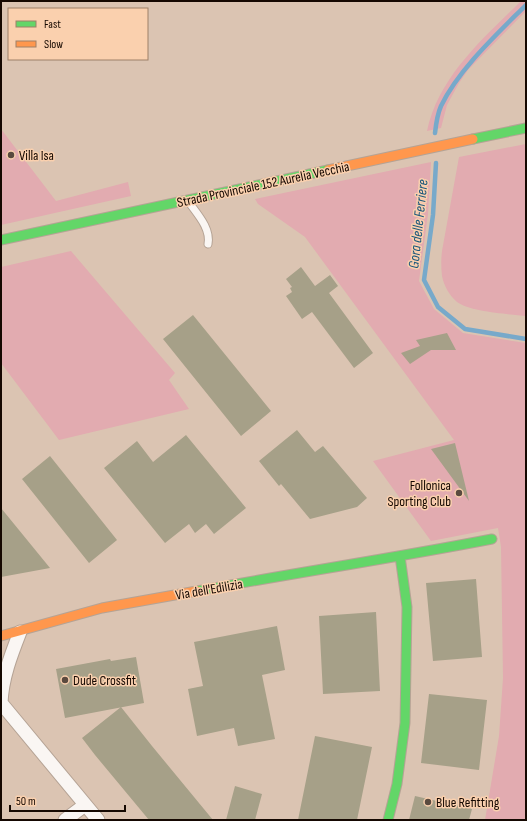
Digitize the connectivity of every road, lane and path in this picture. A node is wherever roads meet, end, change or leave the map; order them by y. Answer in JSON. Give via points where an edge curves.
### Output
{"nodes":[{"id":1,"x":526,"y":128,"type":"edge"},
{"id":2,"x":187,"y":200,"type":"junction"},
{"id":3,"x":1,"y":240,"type":"edge"},
{"id":4,"x":208,"y":244,"type":"dead end"},
{"id":5,"x":492,"y":539,"type":"dead end"},
{"id":6,"x":414,"y":545,"type":"dead end"},
{"id":7,"x":420,"y":553,"type":"junction"},
{"id":8,"x":400,"y":556,"type":"junction"},
{"id":9,"x":20,"y":632,"type":"junction"},
{"id":10,"x":1,"y":636,"type":"edge"},
{"id":11,"x":1,"y":703,"type":"edge"},
{"id":12,"x":85,"y":804,"type":"junction"},
{"id":13,"x":65,"y":820,"type":"edge"},
{"id":14,"x":98,"y":820,"type":"edge"},
{"id":15,"x":388,"y":820,"type":"edge"}],
"edges":[{"from":1,"to":2,"type":"street","name":"Strada Provinciale 152 Aurelia Vecchia"},
{"from":2,"to":3,"type":"street","name":"Strada Provinciale 152 Aurelia Vecchia"},
{"from":2,"to":4,"type":"lane","via":[[206,227],[210,236]]},
{"from":5,"to":7,"type":"street","name":"Via dell'Edilizia"},
{"from":6,"to":7,"type":"lane"},
{"from":7,"to":8,"type":"street","name":"Via dell'Edilizia"},
{"from":8,"to":9,"type":"street","name":"Via dell'Edilizia","via":[[102,608]]},
{"from":8,"to":15,"type":"street","via":[[407,607],[405,723],[397,784]]},
{"from":9,"to":10,"type":"street","name":"Via dell'Edilizia"},
{"from":9,"to":11,"type":"street","via":[[4,676]]},
{"from":11,"to":12,"type":"street"},
{"from":12,"to":13,"type":"street"},
{"from":12,"to":14,"type":"street"}]}
